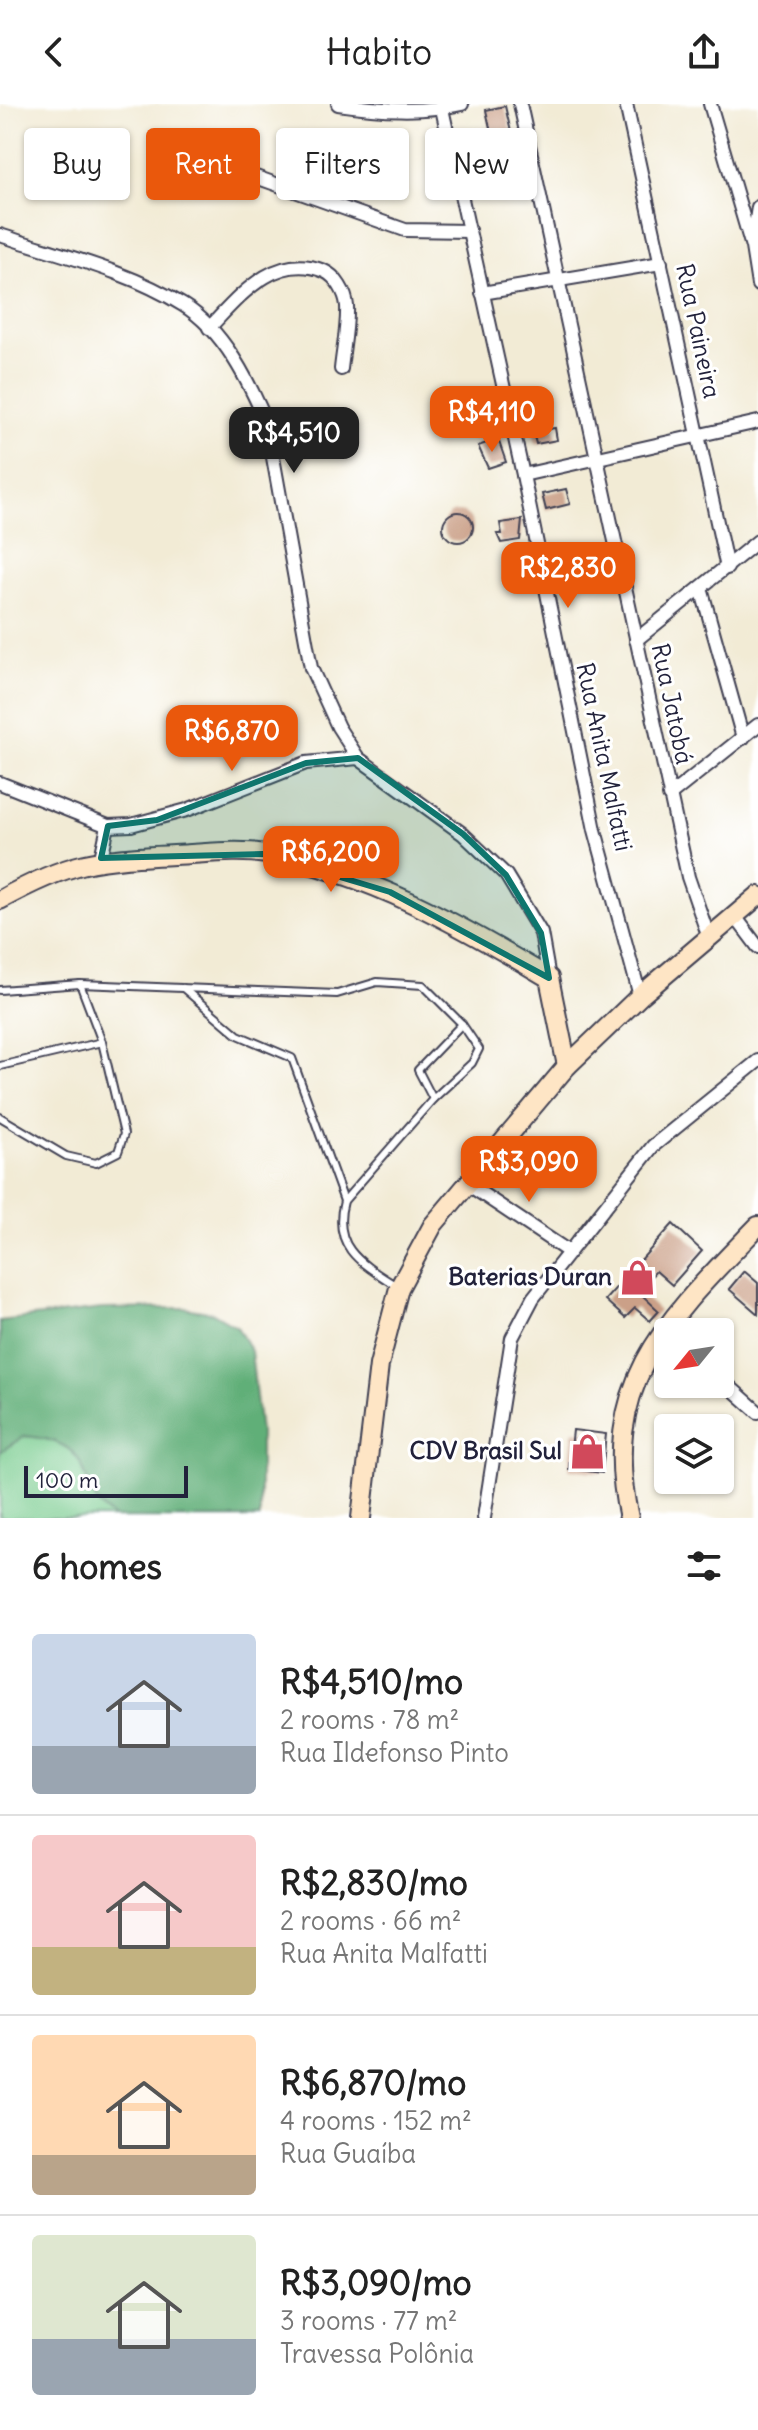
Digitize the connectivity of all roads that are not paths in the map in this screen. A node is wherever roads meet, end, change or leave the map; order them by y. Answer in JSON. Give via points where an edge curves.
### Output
{"nodes":[{"id":1,"x":338,"y":104,"type":"edge"},
{"id":2,"x":462,"y":104,"type":"edge"},
{"id":3,"x":520,"y":104,"type":"edge"},
{"id":4,"x":626,"y":104,"type":"edge"},
{"id":5,"x":710,"y":104,"type":"edge"},
{"id":6,"x":441,"y":106,"type":"edge"},
{"id":7,"x":260,"y":178,"type":"edge"},
{"id":8,"x":758,"y":207,"type":"edge"},
{"id":9,"x":469,"y":231,"type":"junction"},
{"id":10,"x":0,"y":235,"type":"edge"},
{"id":11,"x":752,"y":247,"type":"junction"},
{"id":12,"x":661,"y":263,"type":"junction"},
{"id":13,"x":558,"y":280,"type":"junction"},
{"id":14,"x":758,"y":285,"type":"edge"},
{"id":15,"x":482,"y":293,"type":"junction"},
{"id":16,"x":209,"y":328,"type":"junction"},
{"id":17,"x":341,"y":369,"type":"dead end"},
{"id":18,"x":758,"y":422,"type":"edge"},
{"id":19,"x":698,"y":437,"type":"junction"},
{"id":20,"x":597,"y":458,"type":"junction"},
{"id":21,"x":523,"y":475,"type":"junction"},
{"id":22,"x":758,"y":541,"type":"edge"},
{"id":23,"x":727,"y":568,"type":"junction"},
{"id":24,"x":701,"y":588,"type":"junction"},
{"id":25,"x":636,"y":640,"type":"junction"},
{"id":26,"x":758,"y":725,"type":"edge"},
{"id":27,"x":743,"y":738,"type":"junction"},
{"id":28,"x":358,"y":758,"type":"junction"},
{"id":29,"x":0,"y":783,"type":"edge"},
{"id":30,"x":669,"y":796,"type":"junction"},
{"id":31,"x":108,"y":826,"type":"junction"},
{"id":32,"x":101,"y":858,"type":"junction"},
{"id":33,"x":758,"y":896,"type":"edge"},
{"id":34,"x":0,"y":900,"type":"edge"},
{"id":35,"x":734,"y":915,"type":"junction"},
{"id":36,"x":708,"y":935,"type":"junction"},
{"id":37,"x":758,"y":947,"type":"edge"},
{"id":38,"x":549,"y":978,"type":"junction"},
{"id":39,"x":80,"y":984,"type":"junction"},
{"id":40,"x":183,"y":988,"type":"junction"},
{"id":41,"x":0,"y":990,"type":"edge"},
{"id":42,"x":640,"y":996,"type":"junction"},
{"id":43,"x":462,"y":1024,"type":"junction"},
{"id":44,"x":102,"y":1042,"type":"junction"},
{"id":45,"x":758,"y":1061,"type":"edge"},
{"id":46,"x":0,"y":1066,"type":"edge"},
{"id":47,"x":567,"y":1066,"type":"junction"},
{"id":48,"x":433,"y":1099,"type":"junction"},
{"id":49,"x":0,"y":1117,"type":"edge"},
{"id":50,"x":469,"y":1185,"type":"junction"},
{"id":51,"x":344,"y":1201,"type":"junction"},
{"id":52,"x":758,"y":1226,"type":"edge"},
{"id":53,"x":569,"y":1252,"type":"junction"},
{"id":54,"x":399,"y":1288,"type":"junction"},
{"id":55,"x":678,"y":1318,"type":"edge"},
{"id":56,"x":654,"y":1341,"type":"edge"},
{"id":57,"x":734,"y":1390,"type":"edge"},
{"id":58,"x":758,"y":1411,"type":"edge"},
{"id":59,"x":361,"y":1518,"type":"edge"},
{"id":60,"x":484,"y":1518,"type":"edge"},
{"id":61,"x":629,"y":1518,"type":"edge"}],
"edges":[{"from":1,"to":6,"type":"street","via":[[375,109]]},
{"from":2,"to":6,"type":"street"},
{"from":3,"to":13,"type":"street","name":"Rua Jatobá"},
{"from":4,"to":12,"type":"street","name":"Rua Paineira"},
{"from":5,"to":11,"type":"street"},
{"from":6,"to":9,"type":"street","name":"Rua Anita Malfatti"},
{"from":7,"to":9,"type":"street","via":[[405,230]]},
{"from":8,"to":11,"type":"street"},
{"from":9,"to":15,"type":"street","name":"Rua Anita Malfatti"},
{"from":10,"to":16,"type":"street","via":[[121,276],[185,305]]},
{"from":11,"to":14,"type":"street"},
{"from":12,"to":13,"type":"street"},
{"from":12,"to":19,"type":"street","name":"Rua Paineira"},
{"from":13,"to":15,"type":"street"},
{"from":13,"to":20,"type":"street","name":"Rua Jatobá"},
{"from":15,"to":21,"type":"street","name":"Rua Anita Malfatti"},
{"from":16,"to":17,"type":"street","via":[[253,283],[281,268],[303,265],[327,272],[347,304]]},
{"from":16,"to":28,"type":"street","via":[[253,392],[267,424],[311,668]]},
{"from":18,"to":19,"type":"street"},
{"from":19,"to":20,"type":"street"},
{"from":19,"to":23,"type":"street","name":"Rua Paineira"},
{"from":20,"to":21,"type":"street"},
{"from":20,"to":25,"type":"street","name":"Rua Jatobá"},
{"from":21,"to":42,"type":"street","name":"Rua Anita Malfatti","via":[[595,830]]},
{"from":22,"to":23,"type":"street"},
{"from":23,"to":24,"type":"street"},
{"from":24,"to":25,"type":"street"},
{"from":24,"to":27,"type":"street"},
{"from":25,"to":30,"type":"street","name":"Rua Jatobá"},
{"from":26,"to":27,"type":"street"},
{"from":27,"to":30,"type":"street"},
{"from":28,"to":31,"type":"street","via":[[306,763],[157,820]]},
{"from":28,"to":38,"type":"street","via":[[463,834],[506,875],[541,933]]},
{"from":29,"to":31,"type":"street"},
{"from":30,"to":36,"type":"street","name":"Rua Jatobá"},
{"from":31,"to":32,"type":"street"},
{"from":32,"to":34,"type":"main road","via":[[68,866]]},
{"from":32,"to":38,"type":"main road","via":[[263,854],[315,867],[414,903]]},
{"from":33,"to":35,"type":"main road"},
{"from":35,"to":36,"type":"main road"},
{"from":35,"to":37,"type":"street"},
{"from":36,"to":42,"type":"main road"},
{"from":38,"to":47,"type":"main road"},
{"from":39,"to":40,"type":"lane"},
{"from":39,"to":41,"type":"lane"},
{"from":39,"to":44,"type":"lane"},
{"from":40,"to":43,"type":"lane","via":[[337,994],[377,982],[423,985]]},
{"from":40,"to":51,"type":"lane","via":[[238,1035],[292,1058]]},
{"from":42,"to":47,"type":"main road"},
{"from":43,"to":48,"type":"lane","via":[[418,1070]]},
{"from":43,"to":48,"type":"lane","via":[[479,1049],[472,1063]]},
{"from":44,"to":46,"type":"lane"},
{"from":44,"to":49,"type":"lane","via":[[124,1134],[118,1152],[96,1163],[66,1156]]},
{"from":45,"to":53,"type":"street","via":[[653,1146]]},
{"from":47,"to":50,"type":"main road"},
{"from":48,"to":51,"type":"lane"},
{"from":50,"to":53,"type":"street"},
{"from":50,"to":54,"type":"main road","via":[[433,1225]]},
{"from":51,"to":54,"type":"lane","via":[[339,1232],[347,1245],[363,1264]]},
{"from":52,"to":55,"type":"main road"},
{"from":53,"to":60,"type":"street","via":[[533,1298],[512,1338]]},
{"from":54,"to":59,"type":"main road","via":[[379,1365]]},
{"from":56,"to":61,"type":"main road","via":[[631,1392],[620,1478]]},
{"from":57,"to":58,"type":"street"}]}
